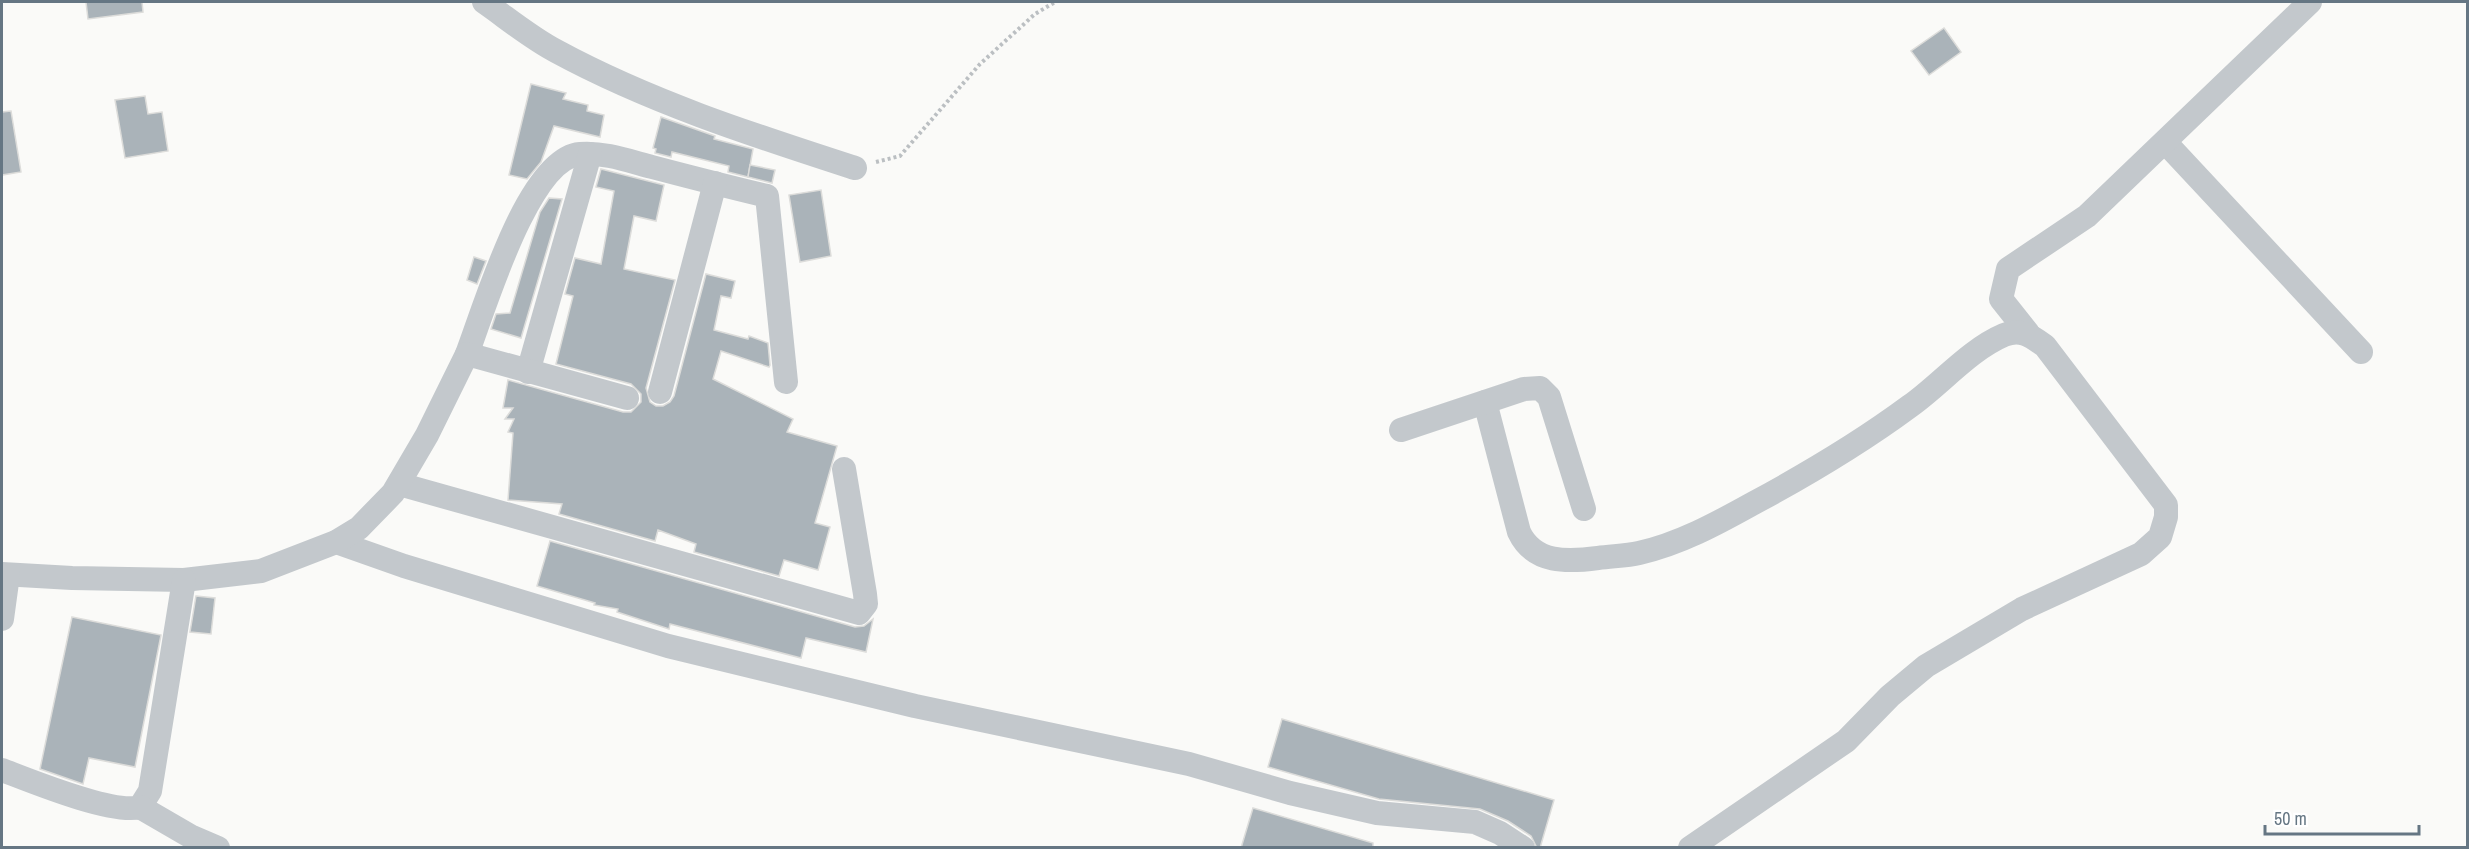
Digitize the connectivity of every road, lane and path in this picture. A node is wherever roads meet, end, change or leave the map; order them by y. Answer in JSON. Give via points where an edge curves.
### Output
{"nodes":[{"id":1,"x":484,"y":2,"type":"edge"},
{"id":2,"x":1055,"y":2,"type":"edge"},
{"id":3,"x":2310,"y":2,"type":"edge"},
{"id":4,"x":2164,"y":142,"type":"junction"},
{"id":5,"x":590,"y":154,"type":"junction"},
{"id":6,"x":855,"y":168,"type":"joint"},
{"id":7,"x":715,"y":183,"type":"junction"},
{"id":8,"x":2028,"y":333,"type":"junction"},
{"id":9,"x":2361,"y":352,"type":"dead end"},
{"id":10,"x":467,"y":354,"type":"junction"},
{"id":11,"x":528,"y":372,"type":"junction"},
{"id":12,"x":786,"y":382,"type":"dead end"},
{"id":13,"x":660,"y":392,"type":"dead end"},
{"id":14,"x":627,"y":398,"type":"dead end"},
{"id":15,"x":1485,"y":402,"type":"junction"},
{"id":16,"x":1401,"y":430,"type":"dead end"},
{"id":17,"x":844,"y":469,"type":"dead end"},
{"id":18,"x":399,"y":484,"type":"junction"},
{"id":19,"x":1584,"y":508,"type":"dead end"},
{"id":20,"x":336,"y":542,"type":"junction"},
{"id":21,"x":5,"y":574,"type":"edge"},
{"id":22,"x":184,"y":579,"type":"junction"},
{"id":23,"x":2,"y":619,"type":"edge"},
{"id":24,"x":2,"y":770,"type":"edge"},
{"id":25,"x":140,"y":807,"type":"junction"},
{"id":26,"x":218,"y":848,"type":"edge"},
{"id":27,"x":1523,"y":848,"type":"edge"},
{"id":28,"x":1690,"y":848,"type":"edge"}],
"edges":[{"from":1,"to":6,"type":"street","via":[[553,50],[621,84],[740,131]]},
{"from":2,"to":6,"type":"path","via":[[1035,14],[980,64],[900,156]]},
{"from":3,"to":4,"type":"street"},
{"from":4,"to":8,"type":"street","via":[[2087,216],[2008,269],[2001,299]]},
{"from":4,"to":9,"type":"street"},
{"from":5,"to":7,"type":"street"},
{"from":5,"to":10,"type":"street","via":[[565,159],[534,190],[520,216]]},
{"from":5,"to":11,"type":"street"},
{"from":7,"to":12,"type":"street","via":[[767,196]]},
{"from":7,"to":13,"type":"street"},
{"from":8,"to":15,"type":"street","via":[[2016,332],[1984,346],[1910,406],[1821,465],[1710,527],[1639,553],[1565,560],[1537,554],[1524,542]]},
{"from":8,"to":28,"type":"street","via":[[2045,346],[2159,493],[2166,505],[2160,537],[2141,554],[2022,609],[1926,666],[1846,741]]},
{"from":10,"to":11,"type":"street"},
{"from":10,"to":18,"type":"street"},
{"from":11,"to":14,"type":"street"},
{"from":15,"to":16,"type":"street"},
{"from":15,"to":19,"type":"street","via":[[1533,387],[1545,391]]},
{"from":17,"to":18,"type":"street","via":[[865,594],[866,604],[859,614]]},
{"from":18,"to":20,"type":"street","via":[[359,528]]},
{"from":20,"to":22,"type":"street","via":[[261,571]]},
{"from":20,"to":27,"type":"street","via":[[668,646],[915,706],[1189,764],[1377,813],[1475,822]]},
{"from":21,"to":22,"type":"street"},
{"from":21,"to":23,"type":"street"},
{"from":22,"to":25,"type":"street","via":[[150,791]]},
{"from":24,"to":25,"type":"street","via":[[111,807]]},
{"from":25,"to":26,"type":"street"}]}
